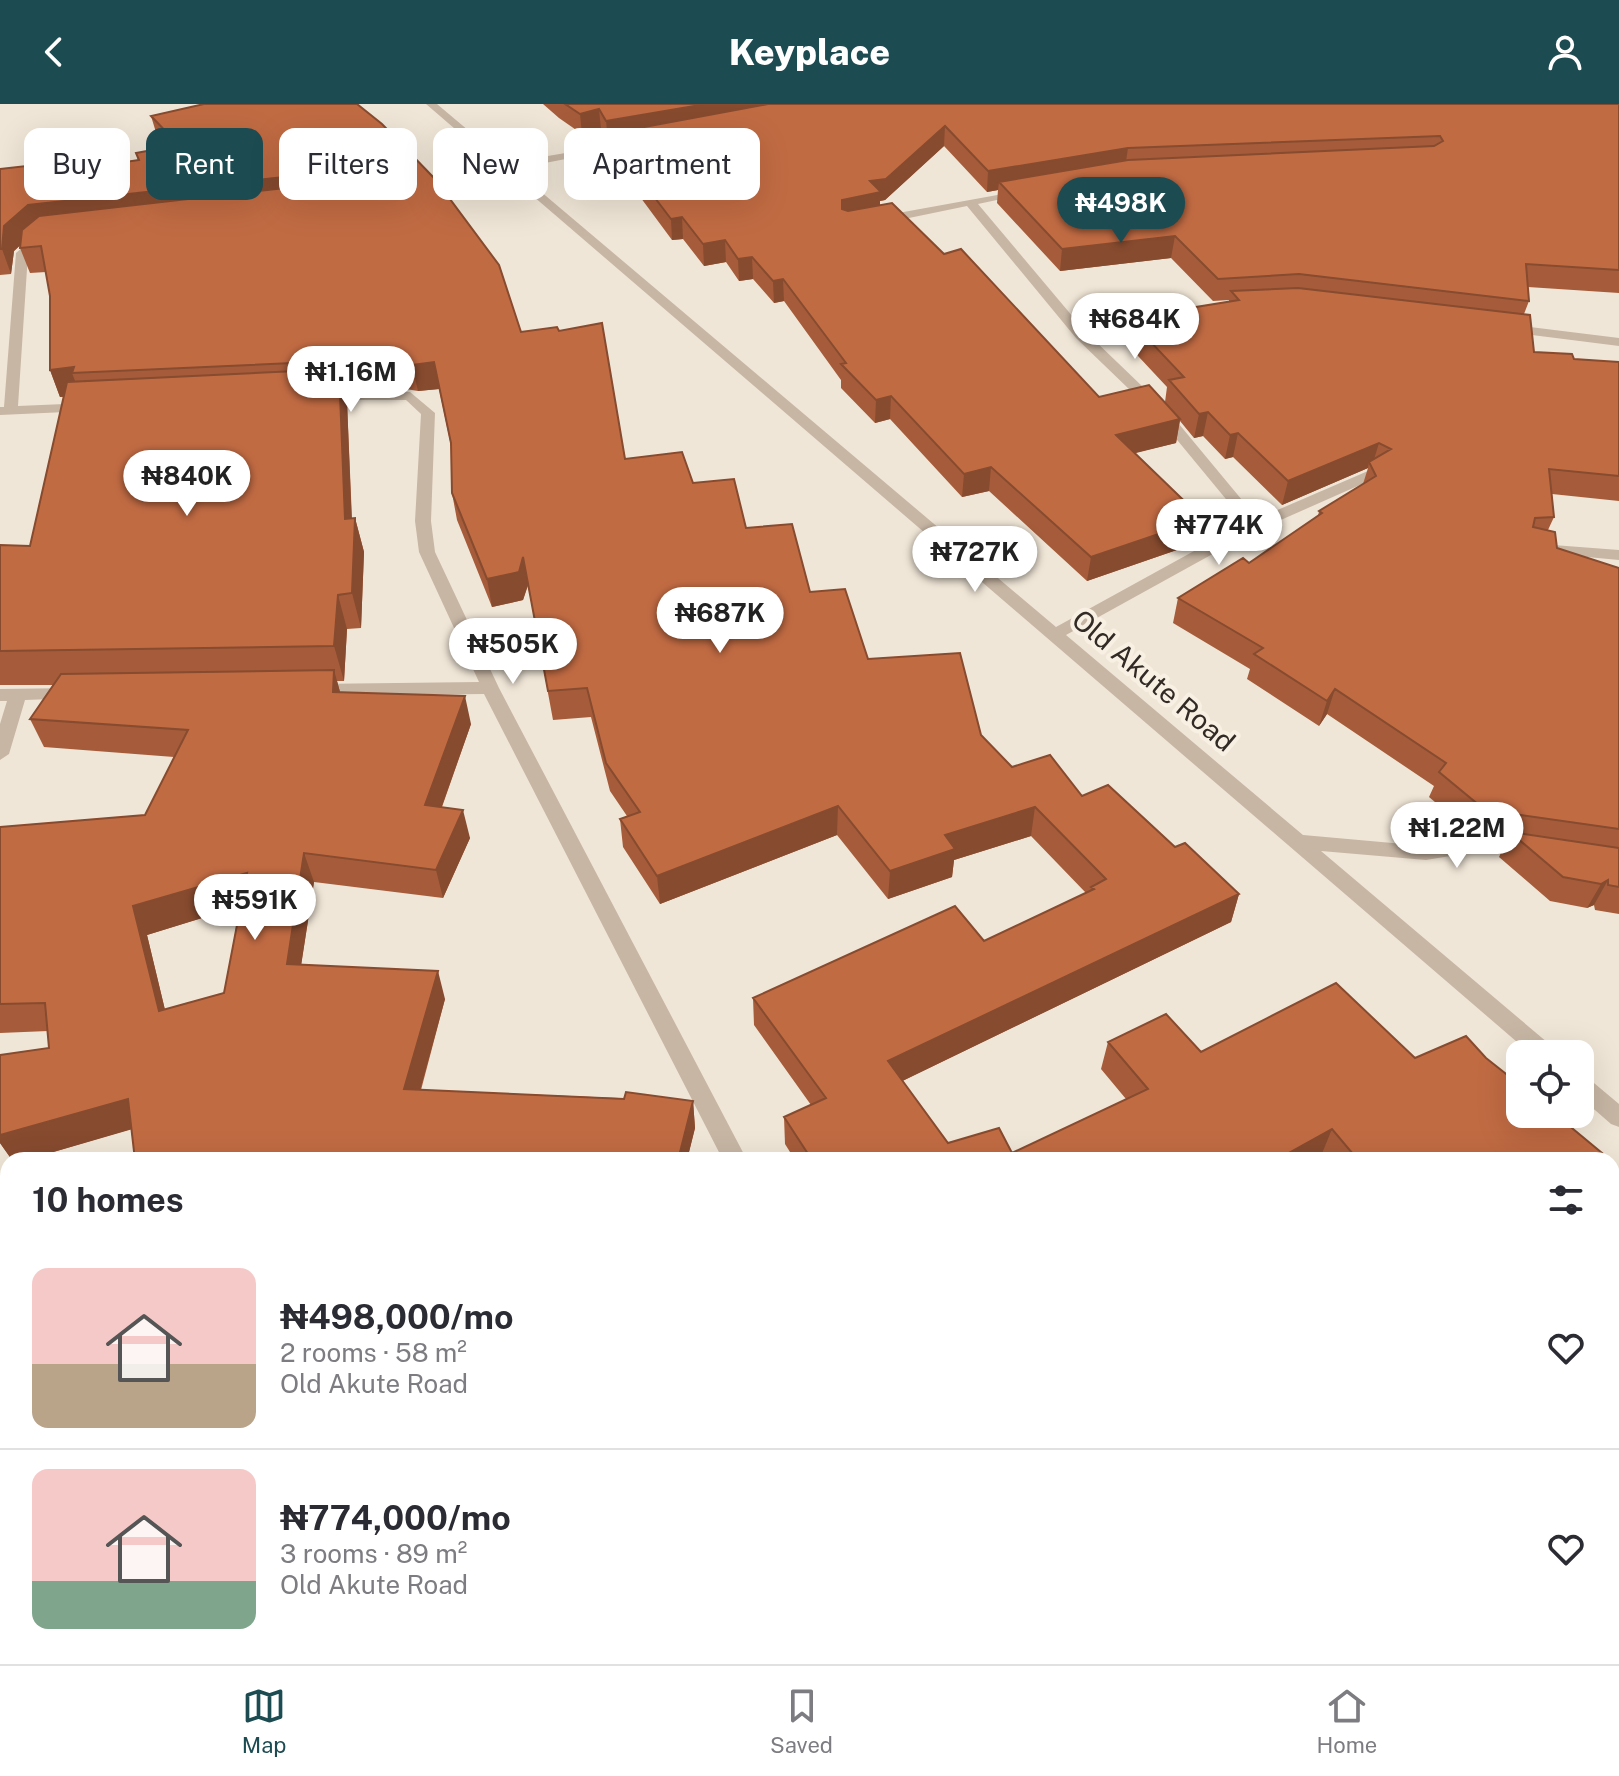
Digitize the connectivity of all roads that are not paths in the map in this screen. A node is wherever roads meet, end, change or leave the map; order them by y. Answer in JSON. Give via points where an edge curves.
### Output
{"nodes":[{"id":1,"x":431,"y":104,"type":"edge"},
{"id":2,"x":459,"y":128,"type":"edge"},
{"id":3,"x":1030,"y":191,"type":"edge"},
{"id":4,"x":543,"y":200,"type":"edge"},
{"id":5,"x":971,"y":203,"type":"junction"},
{"id":6,"x":864,"y":223,"type":"edge"},
{"id":7,"x":53,"y":233,"type":"edge"},
{"id":8,"x":1168,"y":318,"type":"edge"},
{"id":9,"x":1495,"y":327,"type":"edge"},
{"id":10,"x":1081,"y":335,"type":"junction"},
{"id":11,"x":1619,"y":342,"type":"edge"},
{"id":12,"x":309,"y":397,"type":"edge"},
{"id":13,"x":105,"y":406,"type":"edge"},
{"id":14,"x":5,"y":411,"type":"edge"},
{"id":15,"x":1373,"y":474,"type":"edge"},
{"id":16,"x":1241,"y":532,"type":"junction"},
{"id":17,"x":1532,"y":548,"type":"edge"},
{"id":18,"x":1619,"y":555,"type":"edge"},
{"id":19,"x":1054,"y":635,"type":"junction"},
{"id":20,"x":490,"y":688,"type":"junction"},
{"id":21,"x":301,"y":691,"type":"edge"},
{"id":22,"x":97,"y":694,"type":"edge"},
{"id":23,"x":9,"y":695,"type":"edge"},
{"id":24,"x":0,"y":754,"type":"edge"},
{"id":25,"x":1299,"y":842,"type":"junction"},
{"id":26,"x":1543,"y":854,"type":"edge"},
{"id":27,"x":1530,"y":1040,"type":"edge"},
{"id":28,"x":1594,"y":1096,"type":"edge"},
{"id":29,"x":1619,"y":1117,"type":"edge"},
{"id":30,"x":731,"y":1152,"type":"edge"}],
"edges":[{"from":1,"to":2,"type":"street","name":"Old Akute Road"},
{"from":3,"to":5,"type":"street"},
{"from":4,"to":19,"type":"street","name":"Old Akute Road"},
{"from":5,"to":6,"type":"street"},
{"from":5,"to":10,"type":"street"},
{"from":7,"to":14,"type":"street","via":[[31,242],[22,253]]},
{"from":8,"to":10,"type":"street"},
{"from":9,"to":11,"type":"street"},
{"from":10,"to":16,"type":"street","via":[[1164,415],[1237,503],[1245,522]]},
{"from":12,"to":20,"type":"street","via":[[388,393],[410,396],[428,413],[423,521],[427,552]]},
{"from":13,"to":14,"type":"street"},
{"from":15,"to":16,"type":"street"},
{"from":16,"to":19,"type":"street"},
{"from":17,"to":18,"type":"street"},
{"from":19,"to":25,"type":"street","name":"Old Akute Road"},
{"from":20,"to":21,"type":"street"},
{"from":20,"to":30,"type":"street"},
{"from":22,"to":23,"type":"street"},
{"from":23,"to":24,"type":"street"},
{"from":25,"to":26,"type":"street","via":[[1426,853],[1481,844]]},
{"from":25,"to":27,"type":"street","name":"Old Akute Road"},
{"from":28,"to":29,"type":"street"}]}
